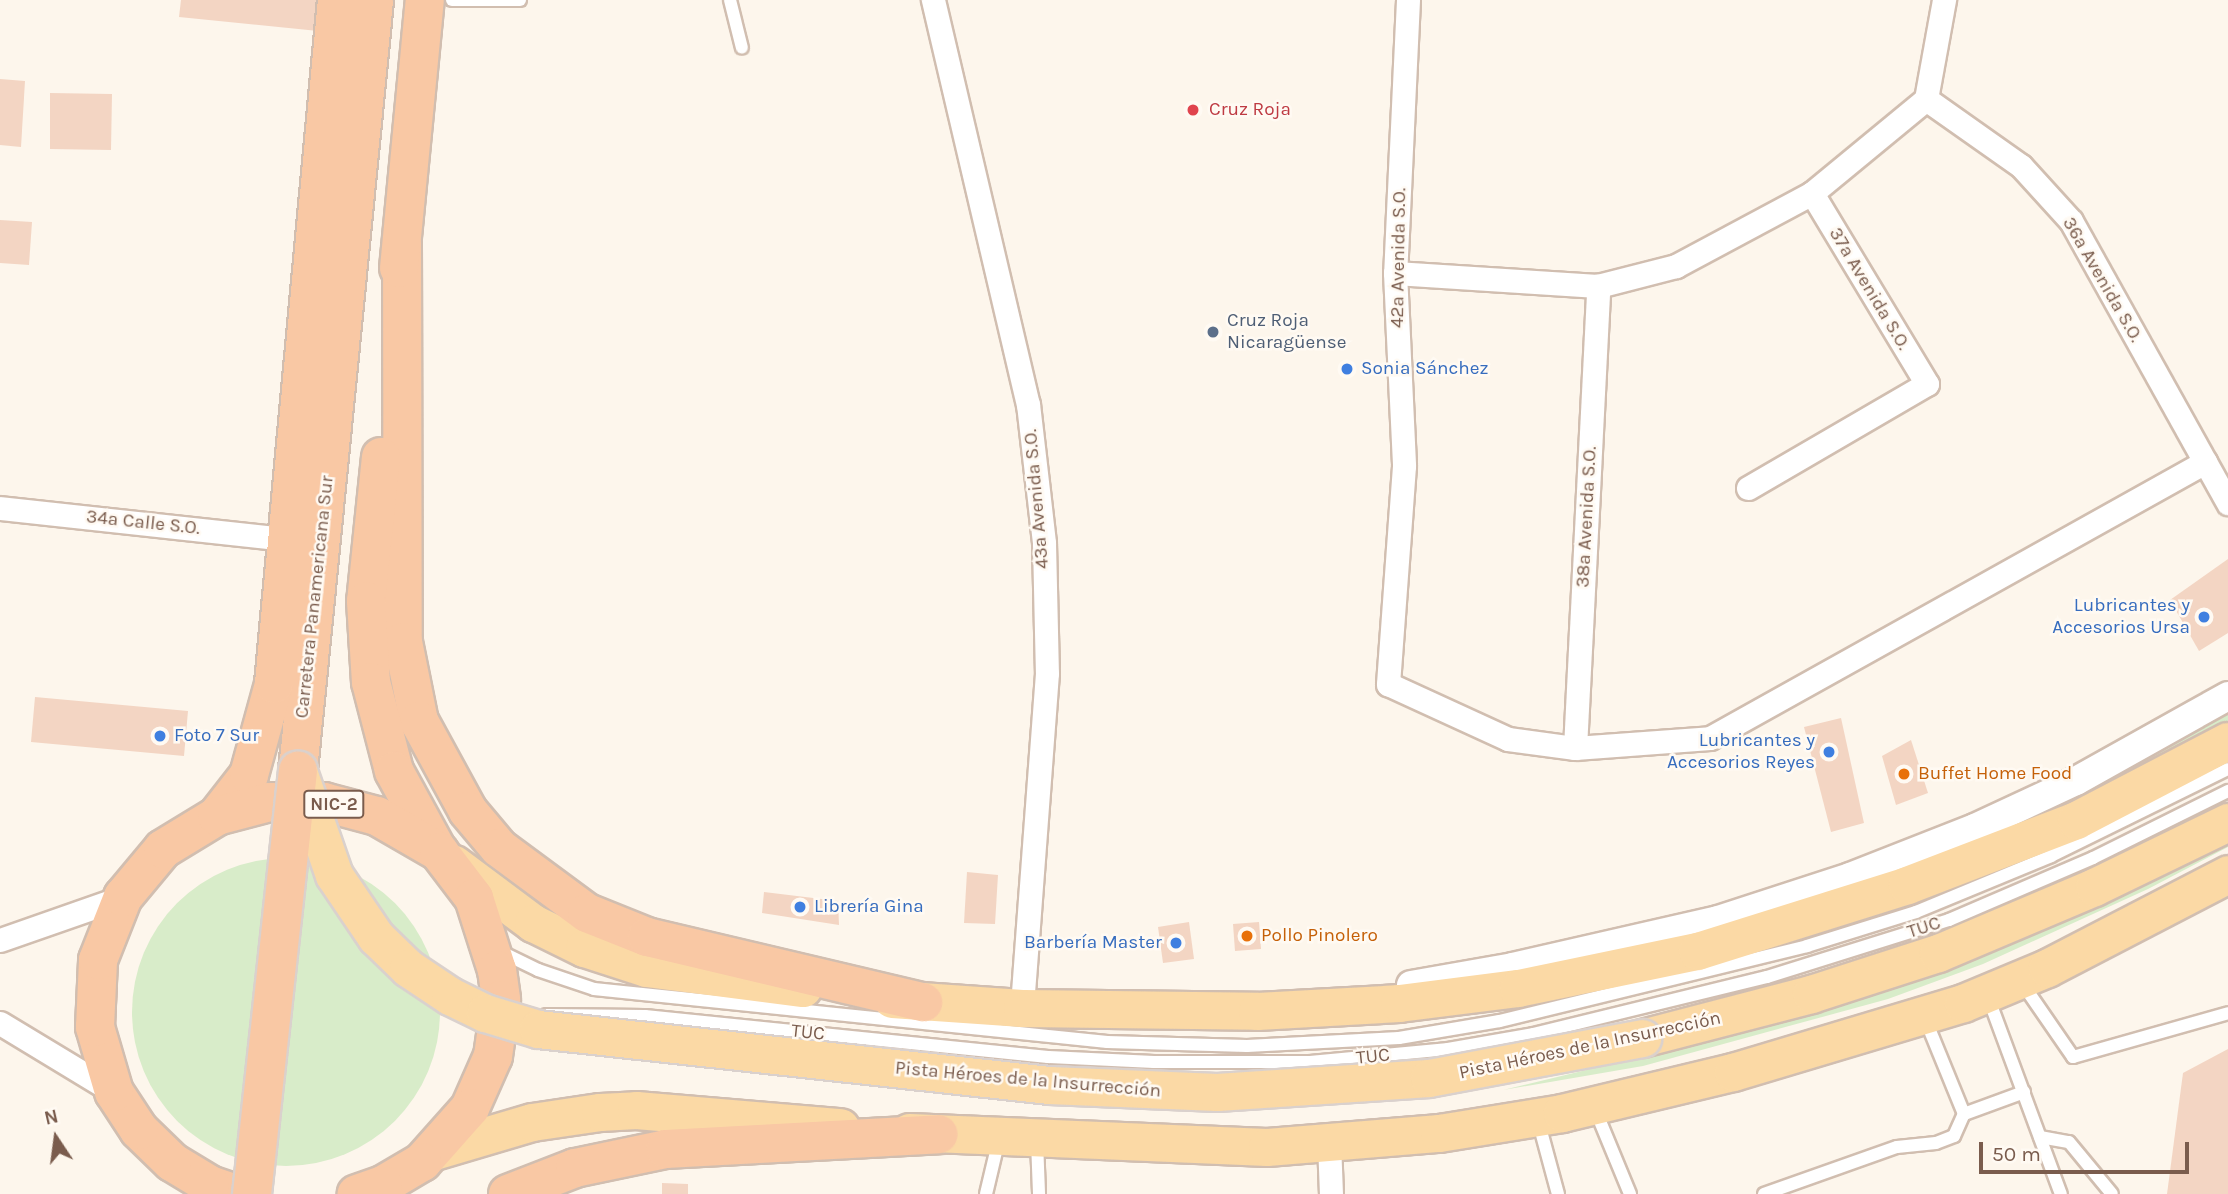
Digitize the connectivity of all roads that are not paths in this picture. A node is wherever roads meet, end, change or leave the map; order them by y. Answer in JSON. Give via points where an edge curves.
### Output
{"nodes":[{"id":1,"x":337,"y":0,"type":"edge"},
{"id":2,"x":374,"y":0,"type":"edge"},
{"id":3,"x":425,"y":0,"type":"edge"},
{"id":4,"x":452,"y":0,"type":"edge"},
{"id":5,"x":520,"y":0,"type":"edge"},
{"id":6,"x":730,"y":0,"type":"edge"},
{"id":7,"x":933,"y":0,"type":"edge"},
{"id":8,"x":1408,"y":0,"type":"edge"},
{"id":9,"x":1944,"y":0,"type":"edge"},
{"id":10,"x":742,"y":48,"type":"dead end"},
{"id":11,"x":1926,"y":99,"type":"junction"},
{"id":12,"x":1812,"y":193,"type":"junction"},
{"id":13,"x":402,"y":243,"type":"junction"},
{"id":14,"x":1395,"y":274,"type":"junction"},
{"id":15,"x":1598,"y":286,"type":"junction"},
{"id":16,"x":2205,"y":462,"type":"junction"},
{"id":17,"x":1748,"y":488,"type":"dead end"},
{"id":18,"x":2228,"y":503,"type":"edge"},
{"id":19,"x":0,"y":508,"type":"edge"},
{"id":20,"x":286,"y":539,"type":"junction"},
{"id":21,"x":2228,"y":696,"type":"edge"},
{"id":22,"x":2228,"y":741,"type":"edge"},
{"id":23,"x":1575,"y":748,"type":"junction"},
{"id":24,"x":2228,"y":769,"type":"edge"},
{"id":25,"x":298,"y":771,"type":"junction"},
{"id":26,"x":2228,"y":790,"type":"edge"},
{"id":27,"x":216,"y":816,"type":"junction"},
{"id":28,"x":2228,"y":822,"type":"edge"},
{"id":29,"x":439,"y":852,"type":"junction"},
{"id":30,"x":2228,"y":874,"type":"edge"},
{"id":31,"x":123,"y":897,"type":"junction"},
{"id":32,"x":0,"y":940,"type":"edge"},
{"id":33,"x":491,"y":941,"type":"junction"},
{"id":34,"x":2003,"y":986,"type":"junction"},
{"id":35,"x":923,"y":1002,"type":"junction"},
{"id":36,"x":1022,"y":1008,"type":"junction"},
{"id":37,"x":1257,"y":1011,"type":"junction"},
{"id":38,"x":2228,"y":1013,"type":"edge"},
{"id":39,"x":1924,"y":1016,"type":"junction"},
{"id":40,"x":0,"y":1023,"type":"edge"},
{"id":41,"x":493,"y":1056,"type":"junction"},
{"id":42,"x":114,"y":1092,"type":"junction"},
{"id":43,"x":2024,"y":1092,"type":"junction"},
{"id":44,"x":1594,"y":1105,"type":"junction"},
{"id":45,"x":1964,"y":1114,"type":"junction"},
{"id":46,"x":1537,"y":1116,"type":"junction"},
{"id":47,"x":939,"y":1134,"type":"junction"},
{"id":48,"x":2040,"y":1137,"type":"junction"},
{"id":49,"x":999,"y":1139,"type":"junction"},
{"id":50,"x":1037,"y":1141,"type":"junction"},
{"id":51,"x":1329,"y":1142,"type":"junction"},
{"id":52,"x":428,"y":1156,"type":"junction"},
{"id":53,"x":176,"y":1178,"type":"edge"},
{"id":54,"x":236,"y":1194,"type":"edge"},
{"id":55,"x":252,"y":1194,"type":"edge"},
{"id":56,"x":357,"y":1194,"type":"edge"},
{"id":57,"x":393,"y":1194,"type":"edge"},
{"id":58,"x":508,"y":1194,"type":"edge"},
{"id":59,"x":986,"y":1194,"type":"edge"},
{"id":60,"x":1039,"y":1194,"type":"edge"},
{"id":61,"x":1331,"y":1194,"type":"edge"},
{"id":62,"x":1558,"y":1194,"type":"edge"},
{"id":63,"x":1630,"y":1194,"type":"edge"},
{"id":64,"x":1765,"y":1194,"type":"edge"},
{"id":65,"x":2061,"y":1194,"type":"edge"},
{"id":66,"x":2112,"y":1194,"type":"edge"}],
"edges":[{"from":1,"to":20,"type":"highway","name":"Carretera Panamericana Sur","number":"NIC-2"},
{"from":2,"to":25,"type":"highway","name":"Carretera Panamericana Sur","number":"NIC-2"},
{"from":3,"to":13,"type":"highway","number":"NIC-2"},
{"from":4,"to":5,"type":"lane"},
{"from":6,"to":10,"type":"lane"},
{"from":7,"to":36,"type":"street","name":"43a Avenida S.O.","via":[[1028,404],[1044,543],[1046,673]]},
{"from":8,"to":14,"type":"street","name":"42a Avenida S.O."},
{"from":9,"to":11,"type":"street"},
{"from":11,"to":12,"type":"street"},
{"from":11,"to":16,"type":"street","name":"36a Avenida S.O.","via":[[2021,166],[2071,221]]},
{"from":12,"to":15,"type":"street","via":[[1676,266]]},
{"from":12,"to":17,"type":"street","name":"37a Avenida S.O.","via":[[1927,384]]},
{"from":13,"to":29,"type":"highway","number":"NIC-2","via":[[366,601],[371,682],[394,771]]},
{"from":13,"to":35,"type":"highway","via":[[402,642],[419,721],[468,811],[499,848],[587,913],[647,937]]},
{"from":14,"to":15,"type":"street"},
{"from":14,"to":23,"type":"street","name":"42a Avenida S.O.","via":[[1404,466],[1388,684],[1508,739]]},
{"from":15,"to":23,"type":"street","name":"38a Avenida S.O."},
{"from":16,"to":18,"type":"street","name":"36a Avenida S.O."},
{"from":16,"to":23,"type":"street","via":[[1710,738]]},
{"from":19,"to":20,"type":"street","name":"34a Calle S.O."},
{"from":20,"to":27,"type":"highway","name":"Carretera Panamericana Sur","number":"NIC-2","via":[[274,684],[264,733],[249,775]]},
{"from":21,"to":37,"type":"street","via":[[2076,781],[1975,828],[1745,911],[1513,967]]},
{"from":22,"to":37,"type":"main road","via":[[2029,841],[1894,890],[1697,951],[1518,988],[1399,1003]]},
{"from":24,"to":33,"type":"lane","name":"TUC","via":[[2051,856],[1916,912],[1807,946],[1500,1021],[1399,1038],[1247,1046],[1107,1042],[719,1004],[594,989],[538,971],[502,953]]},
{"from":25,"to":28,"type":"main road","name":"Pista Héroes de la Insurrección","bridge":true,"via":[[334,875],[376,937],[408,968],[450,996],[538,1030],[1049,1085],[1217,1092],[1429,1078],[1642,1038],[1811,994],[1938,953],[2094,887]]},
{"from":25,"to":55,"type":"highway","name":"Carretera Panamericana Sur","number":"NIC-2","bridge":true},
{"from":26,"to":41,"type":"lane","name":"TUC","via":[[2093,858],[1950,920],[1715,990],[1448,1049],[1310,1062],[1114,1060],[566,1013],[531,1018],[513,1028]]},
{"from":27,"to":29,"type":"highway","number":"NIC-2","via":[[270,802],[324,802],[377,816]]},
{"from":27,"to":31,"type":"highway","number":"NIC-2","via":[[163,849]]},
{"from":29,"to":33,"type":"highway","number":"NIC-2","via":[[474,898]]},
{"from":29,"to":35,"type":"main road","via":[[533,923],[584,948],[646,968]]},
{"from":30,"to":34,"type":"main road","via":[[2188,898]]},
{"from":31,"to":32,"type":"street"},
{"from":31,"to":42,"type":"highway","number":"NIC-2","via":[[98,960],[95,1027]]},
{"from":33,"to":41,"type":"highway","number":"NIC-2","via":[[500,1000]]},
{"from":34,"to":38,"type":"lane","via":[[2073,1057]]},
{"from":34,"to":39,"type":"main road"},
{"from":34,"to":43,"type":"lane"},
{"from":35,"to":36,"type":"main road"},
{"from":36,"to":37,"type":"main road"},
{"from":39,"to":44,"type":"main road","via":[[1733,1072]]},
{"from":39,"to":45,"type":"lane"},
{"from":40,"to":42,"type":"street"},
{"from":41,"to":52,"type":"highway","number":"NIC-2","via":[[470,1108]]},
{"from":42,"to":53,"type":"highway","number":"NIC-2"},
{"from":43,"to":45,"type":"lane"},
{"from":43,"to":48,"type":"lane"},
{"from":44,"to":46,"type":"main road"},
{"from":44,"to":63,"type":"lane"},
{"from":45,"to":64,"type":"lane","via":[[1954,1136],[1897,1147]]},
{"from":46,"to":51,"type":"main road","via":[[1439,1133]]},
{"from":46,"to":62,"type":"lane"},
{"from":47,"to":49,"type":"main road"},
{"from":47,"to":52,"type":"main road","via":[[612,1111],[533,1122]]},
{"from":47,"to":58,"type":"highway","via":[[666,1149],[575,1168]]},
{"from":48,"to":65,"type":"lane"},
{"from":48,"to":66,"type":"lane","via":[[2069,1142]]},
{"from":49,"to":50,"type":"main road"},
{"from":49,"to":59,"type":"lane"},
{"from":50,"to":51,"type":"main road","via":[[1267,1147]]},
{"from":50,"to":60,"type":"lane"},
{"from":51,"to":61,"type":"street"},
{"from":52,"to":56,"type":"highway","number":"NIC-2","via":[[383,1185]]},
{"from":52,"to":57,"type":"highway","number":"NIC-2"},
{"from":53,"to":54,"type":"highway","number":"NIC-2"}]}
